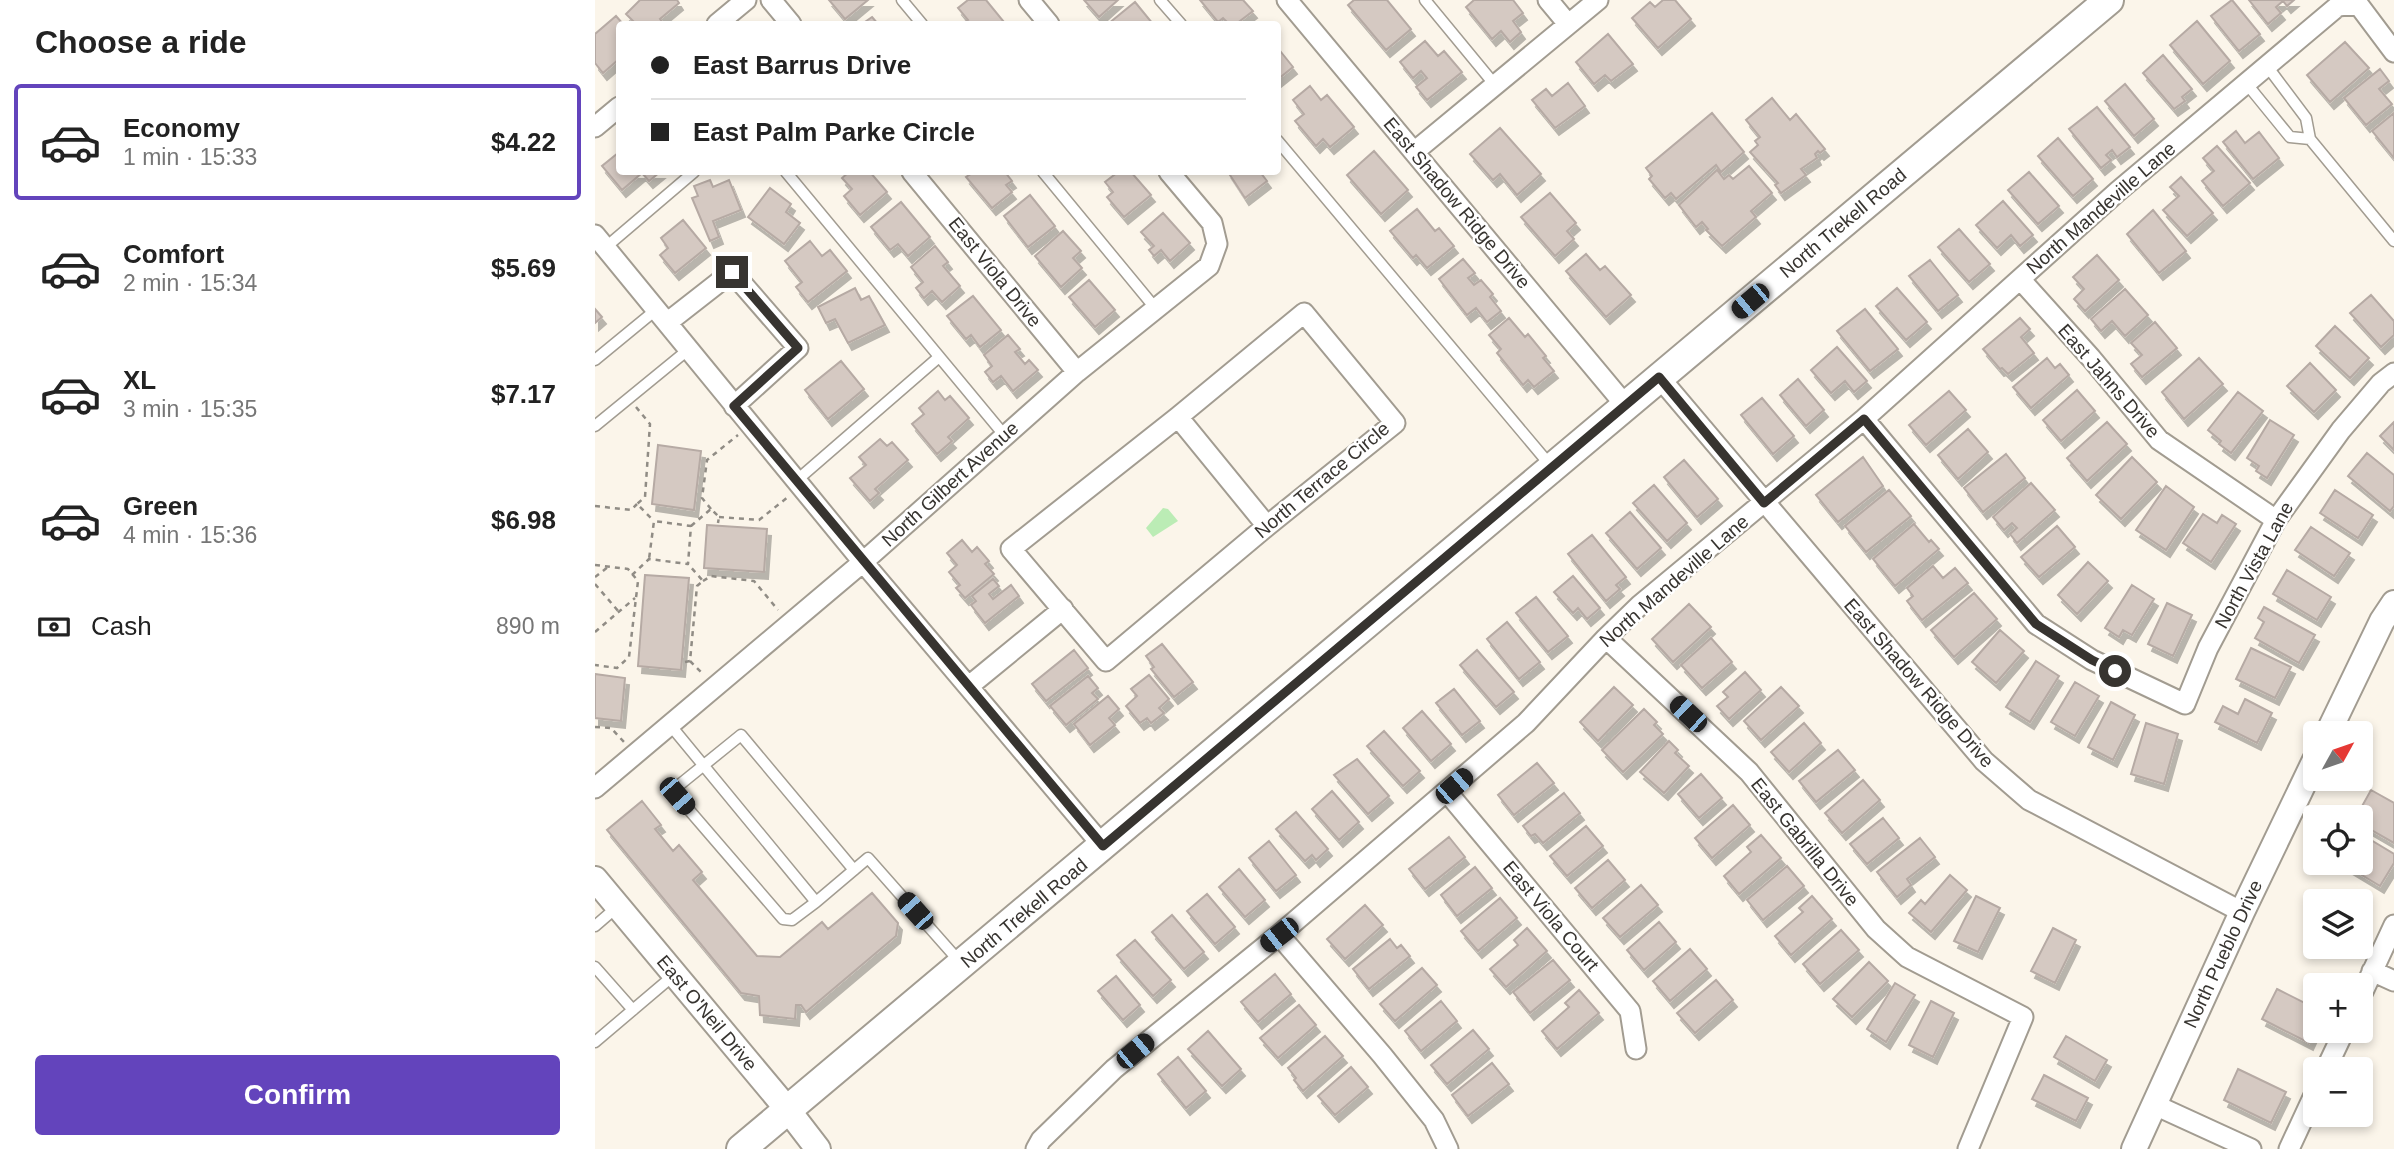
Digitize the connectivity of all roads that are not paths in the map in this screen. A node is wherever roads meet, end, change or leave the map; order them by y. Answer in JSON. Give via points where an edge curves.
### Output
{"nodes":[{"id":1,"x":746,"y":0,"type":"edge"},
{"id":2,"x":771,"y":0,"type":"edge"},
{"id":3,"x":902,"y":0,"type":"edge"},
{"id":4,"x":1029,"y":0,"type":"edge"},
{"id":5,"x":1160,"y":0,"type":"edge"},
{"id":6,"x":1287,"y":0,"type":"edge"},
{"id":7,"x":1425,"y":0,"type":"edge"},
{"id":8,"x":1548,"y":0,"type":"edge"},
{"id":9,"x":1598,"y":0,"type":"edge"},
{"id":10,"x":2097,"y":6,"type":"edge"},
{"id":11,"x":721,"y":21,"type":"edge"},
{"id":12,"x":788,"y":21,"type":"edge"},
{"id":13,"x":920,"y":21,"type":"edge"},
{"id":14,"x":1046,"y":21,"type":"edge"},
{"id":15,"x":1178,"y":21,"type":"edge"},
{"id":16,"x":1568,"y":24,"type":"junction"},
{"id":17,"x":2394,"y":52,"type":"edge"},
{"id":18,"x":2267,"y":66,"type":"junction"},
{"id":19,"x":2246,"y":83,"type":"junction"},
{"id":20,"x":1495,"y":85,"type":"junction"},
{"id":21,"x":616,"y":110,"type":"edge"},
{"id":22,"x":595,"y":127,"type":"edge"},
{"id":23,"x":2310,"y":139,"type":"junction"},
{"id":24,"x":1281,"y":145,"type":"edge"},
{"id":25,"x":1414,"y":152,"type":"junction"},
{"id":26,"x":690,"y":175,"type":"edge"},
{"id":27,"x":788,"y":175,"type":"edge"},
{"id":28,"x":914,"y":175,"type":"edge"},
{"id":29,"x":1045,"y":175,"type":"edge"},
{"id":30,"x":1172,"y":175,"type":"edge"},
{"id":31,"x":600,"y":241,"type":"edge"},
{"id":32,"x":2394,"y":241,"type":"edge"},
{"id":33,"x":2019,"y":279,"type":"junction"},
{"id":34,"x":1156,"y":309,"type":"junction"},
{"id":35,"x":663,"y":315,"type":"junction"},
{"id":36,"x":690,"y":348,"type":"junction"},
{"id":37,"x":939,"y":357,"type":"junction"},
{"id":38,"x":595,"y":360,"type":"edge"},
{"id":39,"x":1077,"y":372,"type":"junction"},
{"id":40,"x":2394,"y":373,"type":"edge"},
{"id":41,"x":1659,"y":377,"type":"junction"},
{"id":42,"x":734,"y":406,"type":"junction"},
{"id":43,"x":1626,"y":406,"type":"junction"},
{"id":44,"x":1178,"y":417,"type":"junction"},
{"id":45,"x":1864,"y":419,"type":"junction"},
{"id":46,"x":595,"y":426,"type":"edge"},
{"id":47,"x":1005,"y":436,"type":"junction"},
{"id":48,"x":1552,"y":468,"type":"junction"},
{"id":49,"x":799,"y":483,"type":"junction"},
{"id":50,"x":1764,"y":503,"type":"junction"},
{"id":51,"x":2276,"y":520,"type":"junction"},
{"id":52,"x":1267,"y":526,"type":"junction"},
{"id":53,"x":863,"y":562,"type":"junction"},
{"id":54,"x":2394,"y":603,"type":"edge"},
{"id":55,"x":1063,"y":609,"type":"junction"},
{"id":56,"x":1606,"y":638,"type":"junction"},
{"id":57,"x":969,"y":686,"type":"junction"},
{"id":58,"x":2334,"y":721,"type":"edge"},
{"id":59,"x":671,"y":726,"type":"junction"},
{"id":60,"x":705,"y":766,"type":"junction"},
{"id":61,"x":2303,"y":785,"type":"edge"},
{"id":62,"x":595,"y":789,"type":"edge"},
{"id":63,"x":1447,"y":792,"type":"junction"},
{"id":64,"x":1103,"y":846,"type":"junction"},
{"id":65,"x":855,"y":870,"type":"junction"},
{"id":66,"x":595,"y":879,"type":"edge"},
{"id":67,"x":816,"y":902,"type":"junction"},
{"id":68,"x":618,"y":906,"type":"junction"},
{"id":69,"x":2242,"y":912,"type":"junction"},
{"id":70,"x":2394,"y":925,"type":"edge"},
{"id":71,"x":595,"y":926,"type":"edge"},
{"id":72,"x":1279,"y":935,"type":"junction"},
{"id":73,"x":962,"y":964,"type":"junction"},
{"id":74,"x":595,"y":967,"type":"edge"},
{"id":75,"x":2372,"y":971,"type":"joint"},
{"id":76,"x":675,"y":974,"type":"junction"},
{"id":77,"x":2394,"y":981,"type":"edge"},
{"id":78,"x":633,"y":1010,"type":"junction"},
{"id":79,"x":595,"y":1041,"type":"edge"},
{"id":80,"x":1636,"y":1049,"type":"dead end"},
{"id":81,"x":2155,"y":1105,"type":"junction"},
{"id":82,"x":788,"y":1110,"type":"junction"},
{"id":83,"x":2303,"y":1119,"type":"edge"},
{"id":84,"x":741,"y":1149,"type":"edge"},
{"id":85,"x":818,"y":1149,"type":"edge"},
{"id":86,"x":1035,"y":1149,"type":"edge"},
{"id":87,"x":1448,"y":1149,"type":"edge"},
{"id":88,"x":1968,"y":1149,"type":"edge"},
{"id":89,"x":2134,"y":1149,"type":"edge"},
{"id":90,"x":2251,"y":1149,"type":"edge"},
{"id":91,"x":2289,"y":1149,"type":"edge"}],
"edges":[{"from":1,"to":11,"type":"street"},
{"from":2,"to":12,"type":"street"},
{"from":3,"to":13,"type":"lane"},
{"from":4,"to":14,"type":"street"},
{"from":5,"to":15,"type":"lane"},
{"from":6,"to":25,"type":"street","name":"East Shadow Ridge Drive"},
{"from":7,"to":20,"type":"lane"},
{"from":8,"to":16,"type":"street"},
{"from":9,"to":16,"type":"street"},
{"from":10,"to":41,"type":"main road","name":"North Trekell Road"},
{"from":16,"to":20,"type":"street"},
{"from":17,"to":18,"type":"street","name":"North Mandeville Lane","via":[[2358,4],[2338,6]]},
{"from":18,"to":19,"type":"street","name":"North Mandeville Lane"},
{"from":18,"to":23,"type":"lane","via":[[2307,118]]},
{"from":19,"to":23,"type":"lane","via":[[2290,137]]},
{"from":19,"to":33,"type":"street","name":"North Mandeville Lane"},
{"from":20,"to":25,"type":"street"},
{"from":21,"to":22,"type":"street"},
{"from":23,"to":32,"type":"lane"},
{"from":24,"to":48,"type":"lane"},
{"from":25,"to":43,"type":"street","name":"East Shadow Ridge Drive"},
{"from":26,"to":31,"type":"lane"},
{"from":27,"to":37,"type":"lane"},
{"from":28,"to":39,"type":"street","name":"East Viola Drive"},
{"from":29,"to":34,"type":"lane"},
{"from":30,"to":34,"type":"street","name":"North Gilbert Avenue","via":[[1212,223],[1217,244],[1209,266]]},
{"from":31,"to":35,"type":"street"},
{"from":33,"to":45,"type":"street","name":"North Mandeville Lane"},
{"from":33,"to":51,"type":"street","name":"East Jahns Drive","via":[[2159,440]]},
{"from":34,"to":39,"type":"street","name":"North Gilbert Avenue"},
{"from":35,"to":36,"type":"street"},
{"from":35,"to":38,"type":"lane"},
{"from":35,"to":42,"type":"street","via":[[732,272],[798,348]]},
{"from":36,"to":42,"type":"street"},
{"from":36,"to":46,"type":"lane"},
{"from":37,"to":47,"type":"lane"},
{"from":37,"to":49,"type":"lane"},
{"from":39,"to":47,"type":"street","name":"North Gilbert Avenue"},
{"from":40,"to":51,"type":"street","name":"North Vista Lane","via":[[2341,430]]},
{"from":41,"to":43,"type":"main road","name":"North Trekell Road"},
{"from":41,"to":50,"type":"street","name":"East Shadow Ridge Drive"},
{"from":42,"to":49,"type":"street"},
{"from":43,"to":48,"type":"main road","name":"North Trekell Road"},
{"from":44,"to":52,"type":"street"},
{"from":44,"to":52,"type":"street","name":"North Terrace Circle","via":[[1304,313],[1395,423]]},
{"from":44,"to":55,"type":"street","name":"North Terrace Circle","via":[[1011,549]]},
{"from":45,"to":50,"type":"street","name":"North Mandeville Lane"},
{"from":45,"to":51,"type":"street","name":"North Vista Lane","via":[[2036,624],[2092,660],[2185,704],[2208,648]]},
{"from":47,"to":53,"type":"street","name":"North Gilbert Avenue"},
{"from":48,"to":64,"type":"main road","name":"North Trekell Road"},
{"from":49,"to":53,"type":"street"},
{"from":50,"to":56,"type":"street","name":"North Mandeville Lane"},
{"from":50,"to":69,"type":"street","name":"East Shadow Ridge Drive","via":[[1984,761],[2029,800]]},
{"from":52,"to":55,"type":"street","name":"North Terrace Circle","via":[[1106,662]]},
{"from":53,"to":57,"type":"street"},
{"from":53,"to":59,"type":"street","name":"North Gilbert Avenue"},
{"from":54,"to":58,"type":"street"},
{"from":55,"to":57,"type":"street"},
{"from":56,"to":63,"type":"street","name":"North Mandeville Lane","via":[[1526,723]]},
{"from":56,"to":88,"type":"street","name":"East Gabrilla Drive","via":[[1749,772],[1875,929],[1907,957],[2023,1017]]},
{"from":57,"to":64,"type":"street"},
{"from":59,"to":60,"type":"lane"},
{"from":59,"to":62,"type":"street","name":"North Gilbert Avenue"},
{"from":60,"to":65,"type":"lane","via":[[741,735]]},
{"from":60,"to":67,"type":"lane"},
{"from":60,"to":67,"type":"lane","via":[[678,786],[677,796],[783,919],[792,920]]},
{"from":61,"to":69,"type":"street","name":"North Pueblo Drive"},
{"from":63,"to":72,"type":"street","name":"North Mandeville Lane"},
{"from":63,"to":80,"type":"street","name":"East Viola Court","via":[[1630,1011]]},
{"from":64,"to":73,"type":"main road","name":"North Trekell Road"},
{"from":65,"to":67,"type":"lane"},
{"from":65,"to":73,"type":"lane","via":[[868,858]]},
{"from":66,"to":68,"type":"street","name":"East O'Neil Drive"},
{"from":68,"to":71,"type":"lane"},
{"from":68,"to":76,"type":"street","name":"East O'Neil Drive"},
{"from":69,"to":81,"type":"street","name":"North Pueblo Drive"},
{"from":70,"to":75,"type":"street"},
{"from":72,"to":86,"type":"street","name":"North Mandeville Lane","via":[[1114,1069]]},
{"from":72,"to":87,"type":"street","via":[[1382,1055],[1434,1121]]},
{"from":73,"to":82,"type":"main road","name":"North Trekell Road"},
{"from":74,"to":78,"type":"lane"},
{"from":75,"to":77,"type":"street"},
{"from":76,"to":78,"type":"lane"},
{"from":76,"to":82,"type":"street","name":"East O'Neil Drive"},
{"from":78,"to":79,"type":"lane"},
{"from":81,"to":89,"type":"street","name":"North Pueblo Drive"},
{"from":81,"to":90,"type":"street"},
{"from":82,"to":84,"type":"main road","name":"North Trekell Road"},
{"from":82,"to":85,"type":"street","name":"East O'Neil Drive"},
{"from":83,"to":91,"type":"street"}]}
